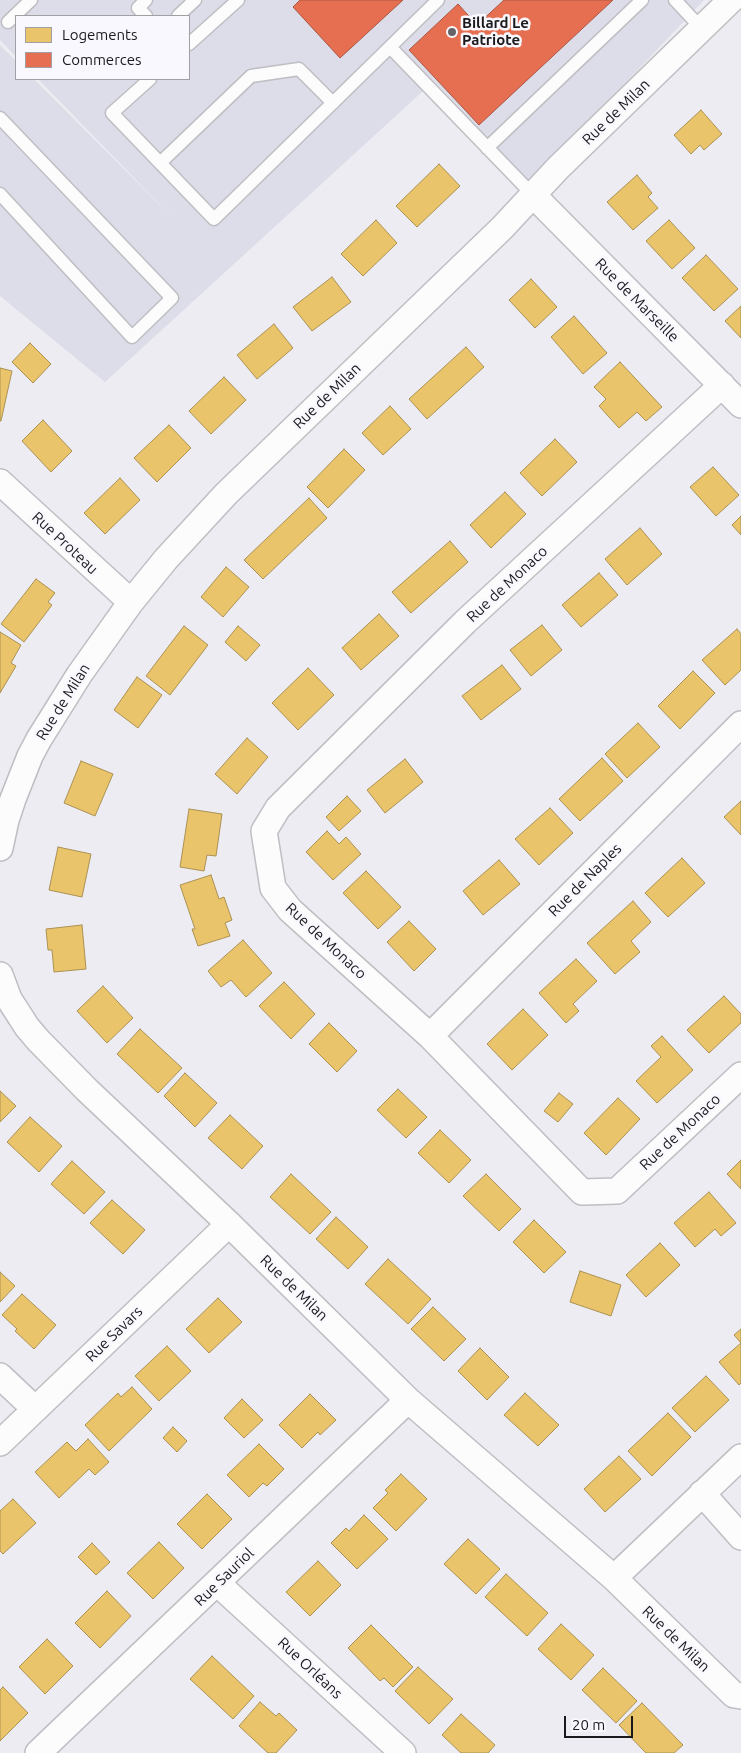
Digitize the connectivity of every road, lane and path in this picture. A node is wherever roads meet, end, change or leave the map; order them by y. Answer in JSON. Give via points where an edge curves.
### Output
{"nodes":[{"id":1,"x":31,"y":0,"type":"edge"},
{"id":2,"x":146,"y":0,"type":"edge"},
{"id":3,"x":196,"y":0,"type":"edge"},
{"id":4,"x":238,"y":0,"type":"edge"},
{"id":5,"x":438,"y":0,"type":"edge"},
{"id":6,"x":642,"y":0,"type":"edge"},
{"id":7,"x":675,"y":0,"type":"edge"},
{"id":8,"x":731,"y":0,"type":"edge"},
{"id":9,"x":15,"y":15,"type":"edge"},
{"id":10,"x":15,"y":15,"type":"edge"},
{"id":11,"x":145,"y":15,"type":"edge"},
{"id":12,"x":179,"y":15,"type":"edge"},
{"id":13,"x":8,"y":22,"type":"dead end"},
{"id":14,"x":702,"y":29,"type":"junction"},
{"id":15,"x":190,"y":43,"type":"edge"},
{"id":16,"x":391,"y":48,"type":"junction"},
{"id":17,"x":149,"y":80,"type":"edge"},
{"id":18,"x":333,"y":103,"type":"junction"},
{"id":19,"x":0,"y":118,"type":"edge"},
{"id":20,"x":487,"y":148,"type":"junction"},
{"id":21,"x":160,"y":163,"type":"junction"},
{"id":22,"x":0,"y":194,"type":"edge"},
{"id":23,"x":533,"y":195,"type":"junction"},
{"id":24,"x":722,"y":385,"type":"junction"},
{"id":25,"x":741,"y":405,"type":"edge"},
{"id":26,"x":0,"y":482,"type":"edge"},
{"id":27,"x":131,"y":602,"type":"junction"},
{"id":28,"x":741,"y":724,"type":"edge"},
{"id":29,"x":0,"y":848,"type":"edge"},
{"id":30,"x":0,"y":975,"type":"edge"},
{"id":31,"x":430,"y":1036,"type":"junction"},
{"id":32,"x":741,"y":1075,"type":"edge"},
{"id":33,"x":229,"y":1224,"type":"junction"},
{"id":34,"x":0,"y":1376,"type":"edge"},
{"id":35,"x":408,"y":1400,"type":"junction"},
{"id":36,"x":35,"y":1409,"type":"junction"},
{"id":37,"x":0,"y":1443,"type":"edge"},
{"id":38,"x":741,"y":1456,"type":"edge"},
{"id":39,"x":702,"y":1493,"type":"junction"},
{"id":40,"x":741,"y":1537,"type":"edge"},
{"id":41,"x":614,"y":1578,"type":"junction"},
{"id":42,"x":217,"y":1583,"type":"junction"},
{"id":43,"x":741,"y":1696,"type":"edge"},
{"id":44,"x":38,"y":1753,"type":"edge"},
{"id":45,"x":402,"y":1753,"type":"edge"}],
"edges":[{"from":1,"to":9,"type":"lane"},
{"from":2,"to":11,"type":"lane","via":[[138,8]]},
{"from":3,"to":12,"type":"lane"},
{"from":4,"to":15,"type":"lane"},
{"from":5,"to":16,"type":"lane"},
{"from":6,"to":20,"type":"lane"},
{"from":7,"to":14,"type":"lane"},
{"from":8,"to":14,"type":"street","name":"Rue de Milan"},
{"from":10,"to":13,"type":"lane"},
{"from":14,"to":23,"type":"street","name":"Rue de Milan"},
{"from":16,"to":18,"type":"lane"},
{"from":16,"to":20,"type":"lane"},
{"from":17,"to":21,"type":"lane","via":[[112,113]]},
{"from":18,"to":21,"type":"lane","via":[[299,69],[251,76]]},
{"from":18,"to":21,"type":"lane","via":[[214,220]]},
{"from":19,"to":22,"type":"lane","via":[[172,298],[132,337]]},
{"from":20,"to":23,"type":"lane"},
{"from":23,"to":24,"type":"street","name":"Rue de Marseille"},
{"from":23,"to":27,"type":"street","name":"Rue de Milan","via":[[226,494]]},
{"from":24,"to":25,"type":"street","name":"Rue de Marseille"},
{"from":24,"to":31,"type":"street","name":"Rue de Monaco","via":[[465,622],[278,808],[264,830],[273,888],[290,910]]},
{"from":26,"to":27,"type":"street","name":"Rue Proteau"},
{"from":27,"to":29,"type":"street","name":"Rue de Milan","via":[[78,675],[39,739],[6,820]]},
{"from":28,"to":31,"type":"street","name":"Rue de Naples"},
{"from":30,"to":33,"type":"street","name":"Rue de Milan","via":[[9,999],[38,1040]]},
{"from":31,"to":32,"type":"street","name":"Rue de Monaco","via":[[582,1192],[617,1191]]},
{"from":33,"to":35,"type":"street","name":"Rue de Milan"},
{"from":33,"to":36,"type":"street","name":"Rue Savars"},
{"from":34,"to":36,"type":"street"},
{"from":35,"to":41,"type":"street","name":"Rue de Milan"},
{"from":35,"to":42,"type":"street","name":"Rue Sauriol"},
{"from":36,"to":37,"type":"street","name":"Rue Savars"},
{"from":38,"to":39,"type":"street"},
{"from":39,"to":40,"type":"street"},
{"from":39,"to":41,"type":"street"},
{"from":41,"to":43,"type":"street","name":"Rue de Milan","via":[[734,1695]]},
{"from":42,"to":44,"type":"street","name":"Rue Sauriol"},
{"from":42,"to":45,"type":"street","name":"Rue Orléans"}]}
